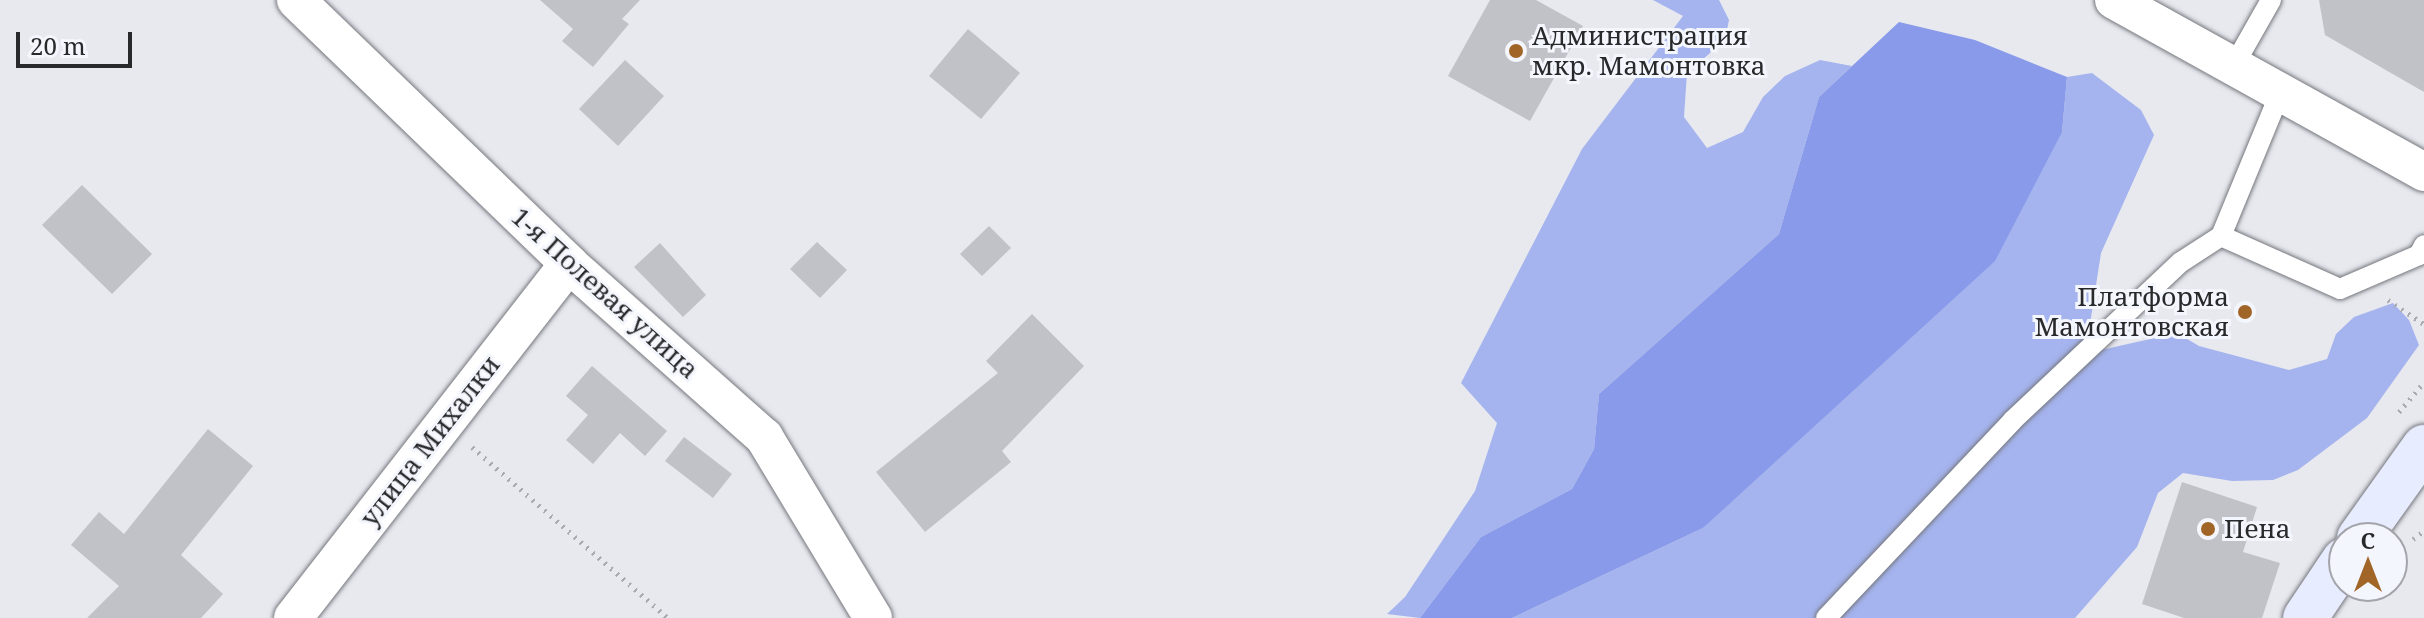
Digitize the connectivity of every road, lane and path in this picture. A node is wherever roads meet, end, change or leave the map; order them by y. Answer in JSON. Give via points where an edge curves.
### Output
{"nodes":[{"id":1,"x":296,"y":0,"type":"edge"},
{"id":2,"x":2114,"y":0,"type":"edge"},
{"id":3,"x":2271,"y":0,"type":"edge"},
{"id":4,"x":2233,"y":67,"type":"junction"},
{"id":5,"x":2280,"y":93,"type":"junction"},
{"id":6,"x":2424,"y":172,"type":"edge"},
{"id":7,"x":2221,"y":236,"type":"junction"},
{"id":8,"x":2424,"y":245,"type":"edge"},
{"id":9,"x":569,"y":264,"type":"junction"},
{"id":10,"x":2404,"y":308,"type":"dead end"},
{"id":11,"x":2424,"y":324,"type":"edge"},
{"id":12,"x":444,"y":422,"type":"junction"},
{"id":13,"x":2424,"y":447,"type":"edge"},
{"id":14,"x":2370,"y":522,"type":"edge"},
{"id":15,"x":2328,"y":584,"type":"edge"},
{"id":16,"x":301,"y":615,"type":"edge"},
{"id":17,"x":668,"y":618,"type":"edge"},
{"id":18,"x":873,"y":618,"type":"edge"},
{"id":19,"x":1826,"y":618,"type":"edge"},
{"id":20,"x":2305,"y":618,"type":"edge"}],
"edges":[{"from":1,"to":9,"type":"street","name":"1-я Полевая улица"},
{"from":2,"to":4,"type":"street"},
{"from":3,"to":4,"type":"lane"},
{"from":4,"to":5,"type":"street"},
{"from":5,"to":6,"type":"street"},
{"from":5,"to":7,"type":"lane"},
{"from":7,"to":8,"type":"lane","via":[[2340,289],[2419,255]]},
{"from":7,"to":19,"type":"lane","via":[[2181,262],[2012,421]]},
{"from":9,"to":12,"type":"street","name":"улица Михалки"},
{"from":9,"to":18,"type":"street","name":"1-я Полевая улица","via":[[764,437]]},
{"from":10,"to":11,"type":"path"},
{"from":12,"to":16,"type":"street","name":"улица Михалки"},
{"from":12,"to":17,"type":"path"},
{"from":13,"to":14,"type":"main road"},
{"from":15,"to":20,"type":"main road"}]}
